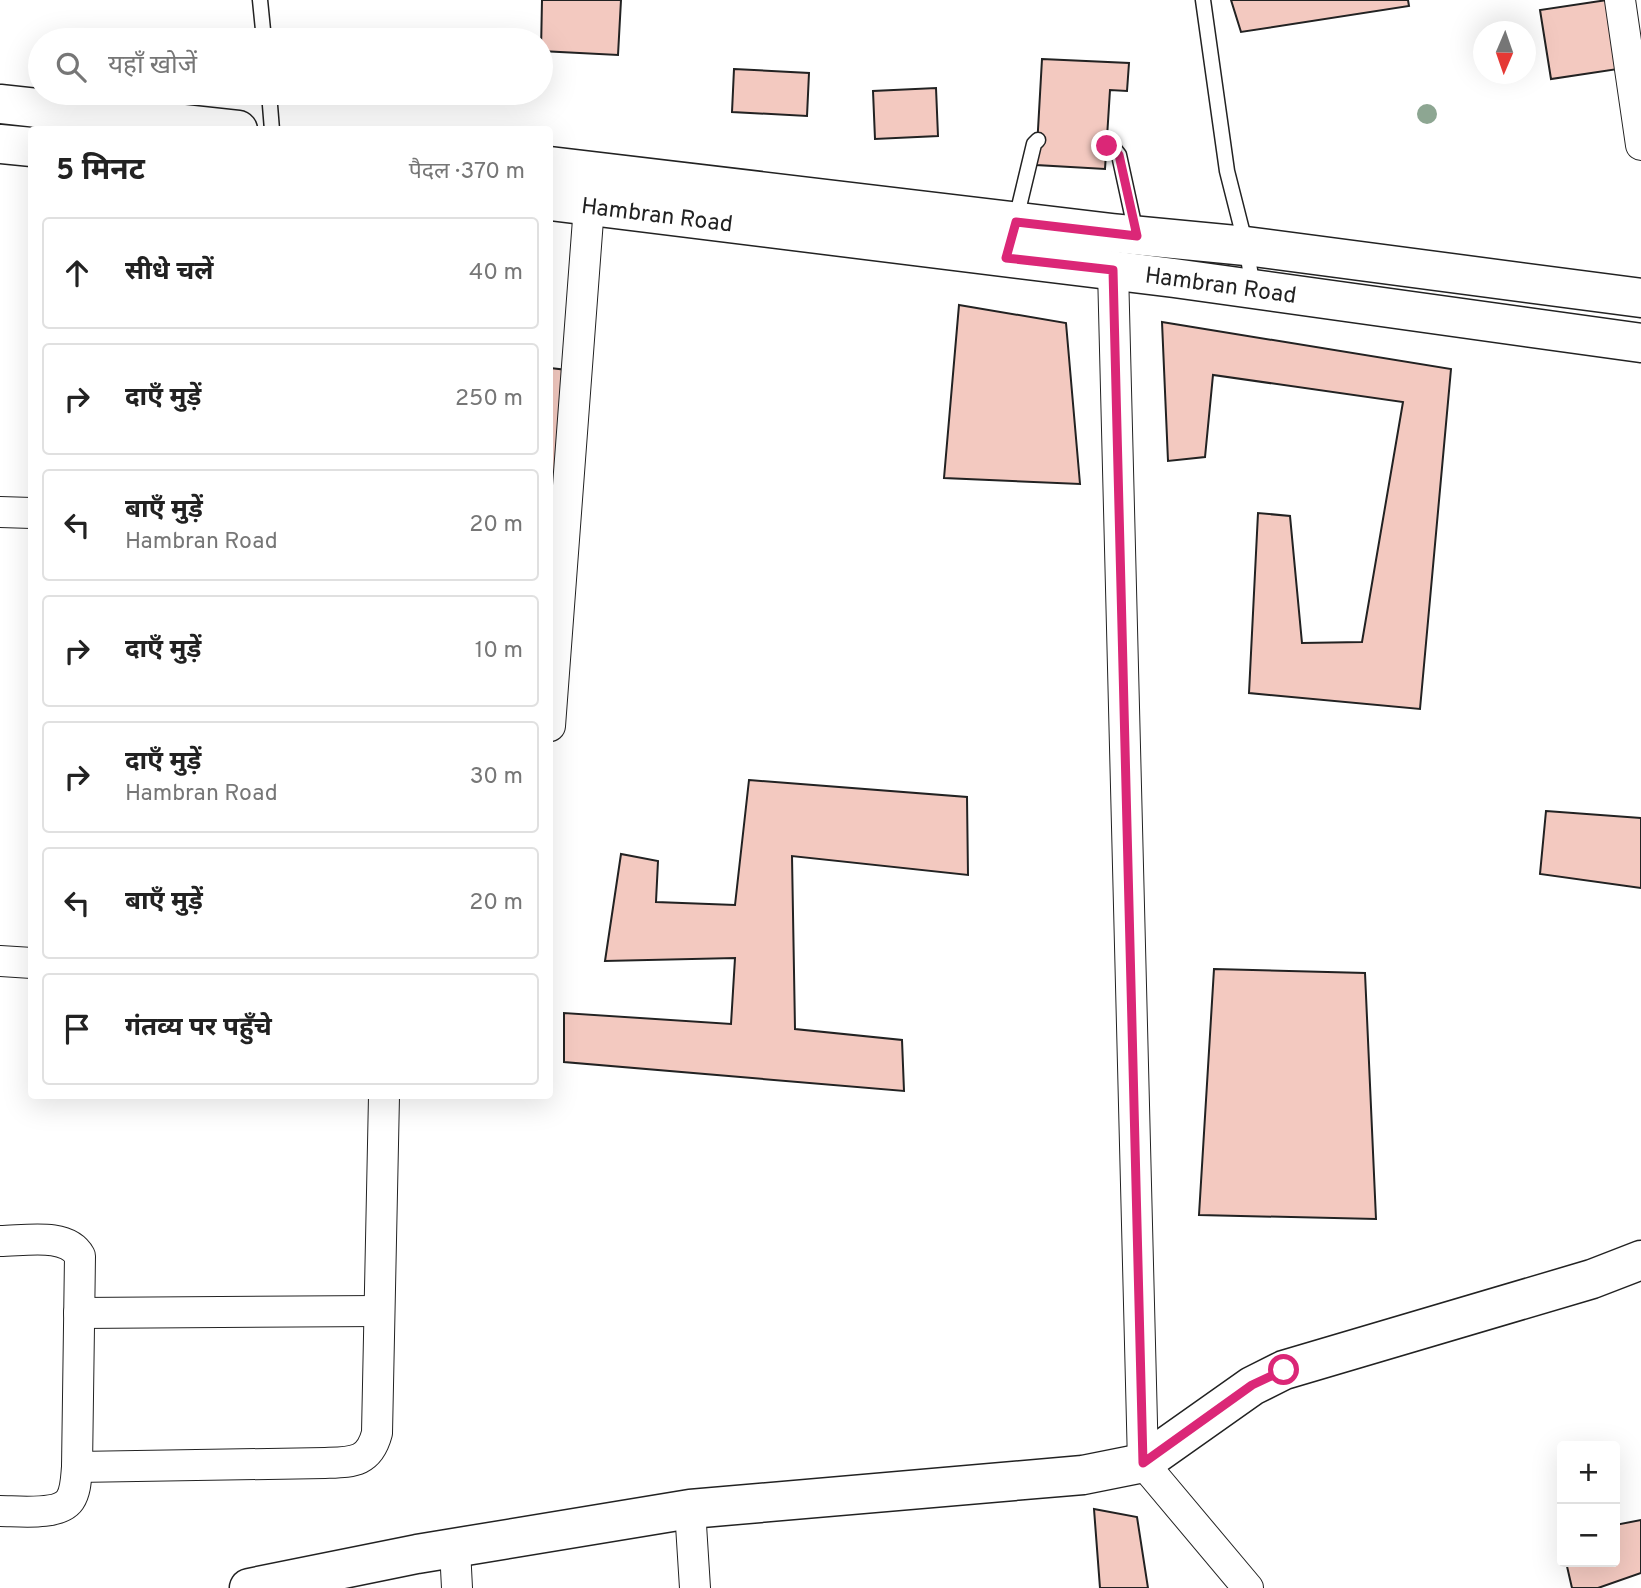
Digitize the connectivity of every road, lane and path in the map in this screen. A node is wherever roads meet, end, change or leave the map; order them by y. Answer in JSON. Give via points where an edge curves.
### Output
{"nodes":[{"id":1,"x":260,"y":0,"type":"edge"},
{"id":2,"x":1203,"y":0,"type":"edge"},
{"id":3,"x":1620,"y":0,"type":"edge"},
{"id":4,"x":263,"y":28,"type":"edge"},
{"id":5,"x":0,"y":104,"type":"edge"},
{"id":6,"x":270,"y":105,"type":"edge"},
{"id":7,"x":201,"y":126,"type":"edge"},
{"id":8,"x":272,"y":126,"type":"edge"},
{"id":9,"x":1038,"y":140,"type":"dead end"},
{"id":10,"x":0,"y":144,"type":"edge"},
{"id":11,"x":1641,"y":145,"type":"edge"},
{"id":12,"x":1107,"y":146,"type":"dead end"},
{"id":13,"x":28,"y":147,"type":"edge"},
{"id":14,"x":553,"y":166,"type":"edge"},
{"id":15,"x":553,"y":201,"type":"edge"},
{"id":16,"x":589,"y":206,"type":"junction"},
{"id":17,"x":1137,"y":236,"type":"junction"},
{"id":18,"x":1011,"y":240,"type":"junction"},
{"id":19,"x":1246,"y":246,"type":"junction"},
{"id":20,"x":1113,"y":270,"type":"junction"},
{"id":21,"x":1253,"y":289,"type":"junction"},
{"id":22,"x":1641,"y":298,"type":"edge"},
{"id":23,"x":1641,"y":343,"type":"edge"},
{"id":24,"x":0,"y":512,"type":"edge"},
{"id":25,"x":28,"y":513,"type":"edge"},
{"id":26,"x":553,"y":686,"type":"edge"},
{"id":27,"x":0,"y":961,"type":"edge"},
{"id":28,"x":28,"y":963,"type":"edge"},
{"id":29,"x":384,"y":1099,"type":"edge"},
{"id":30,"x":0,"y":1241,"type":"edge"},
{"id":31,"x":1641,"y":1260,"type":"edge"},
{"id":32,"x":379,"y":1311,"type":"junction"},
{"id":33,"x":79,"y":1314,"type":"junction"},
{"id":34,"x":1143,"y":1463,"type":"junction"},
{"id":35,"x":77,"y":1467,"type":"junction"},
{"id":36,"x":690,"y":1509,"type":"junction"},
{"id":37,"x":0,"y":1511,"type":"edge"},
{"id":38,"x":455,"y":1549,"type":"junction"},
{"id":39,"x":249,"y":1588,"type":"edge"},
{"id":40,"x":457,"y":1588,"type":"edge"},
{"id":41,"x":695,"y":1588,"type":"edge"},
{"id":42,"x":1248,"y":1588,"type":"edge"}],
"edges":[{"from":1,"to":4,"type":"lane"},
{"from":2,"to":19,"type":"lane","via":[[1227,171]]},
{"from":3,"to":11,"type":"street"},
{"from":5,"to":7,"type":"main road"},
{"from":6,"to":8,"type":"lane"},
{"from":9,"to":18,"type":"lane"},
{"from":10,"to":13,"type":"main road"},
{"from":12,"to":17,"type":"lane","via":[[1119,155]]},
{"from":14,"to":18,"type":"main road","name":"Hambran Road"},
{"from":15,"to":16,"type":"main road","name":"Hambran Road"},
{"from":16,"to":18,"type":"main road","name":"Hambran Road"},
{"from":16,"to":26,"type":"street"},
{"from":17,"to":18,"type":"main road","name":"Hambran Road"},
{"from":17,"to":19,"type":"main road","name":"Hambran Road"},
{"from":18,"to":20,"type":"main road","name":"Hambran Road"},
{"from":19,"to":21,"type":"lane"},
{"from":19,"to":22,"type":"main road","name":"Hambran Road"},
{"from":20,"to":21,"type":"main road","name":"Hambran Road"},
{"from":20,"to":34,"type":"street"},
{"from":21,"to":23,"type":"main road","name":"Hambran Road"},
{"from":24,"to":25,"type":"street"},
{"from":27,"to":28,"type":"street"},
{"from":29,"to":32,"type":"street"},
{"from":30,"to":33,"type":"street","via":[[55,1241],[75,1247],[81,1265]]},
{"from":31,"to":34,"type":"main road","via":[[1592,1279],[1284,1370],[1252,1385]]},
{"from":32,"to":33,"type":"street"},
{"from":32,"to":35,"type":"street","via":[[377,1433],[373,1447],[362,1459]]},
{"from":33,"to":35,"type":"street"},
{"from":34,"to":36,"type":"main road","via":[[1083,1475]]},
{"from":34,"to":42,"type":"street"},
{"from":35,"to":37,"type":"street","via":[[74,1493],[64,1507]]},
{"from":36,"to":38,"type":"main road"},
{"from":36,"to":41,"type":"street"},
{"from":38,"to":39,"type":"main road"},
{"from":38,"to":40,"type":"street"}]}
